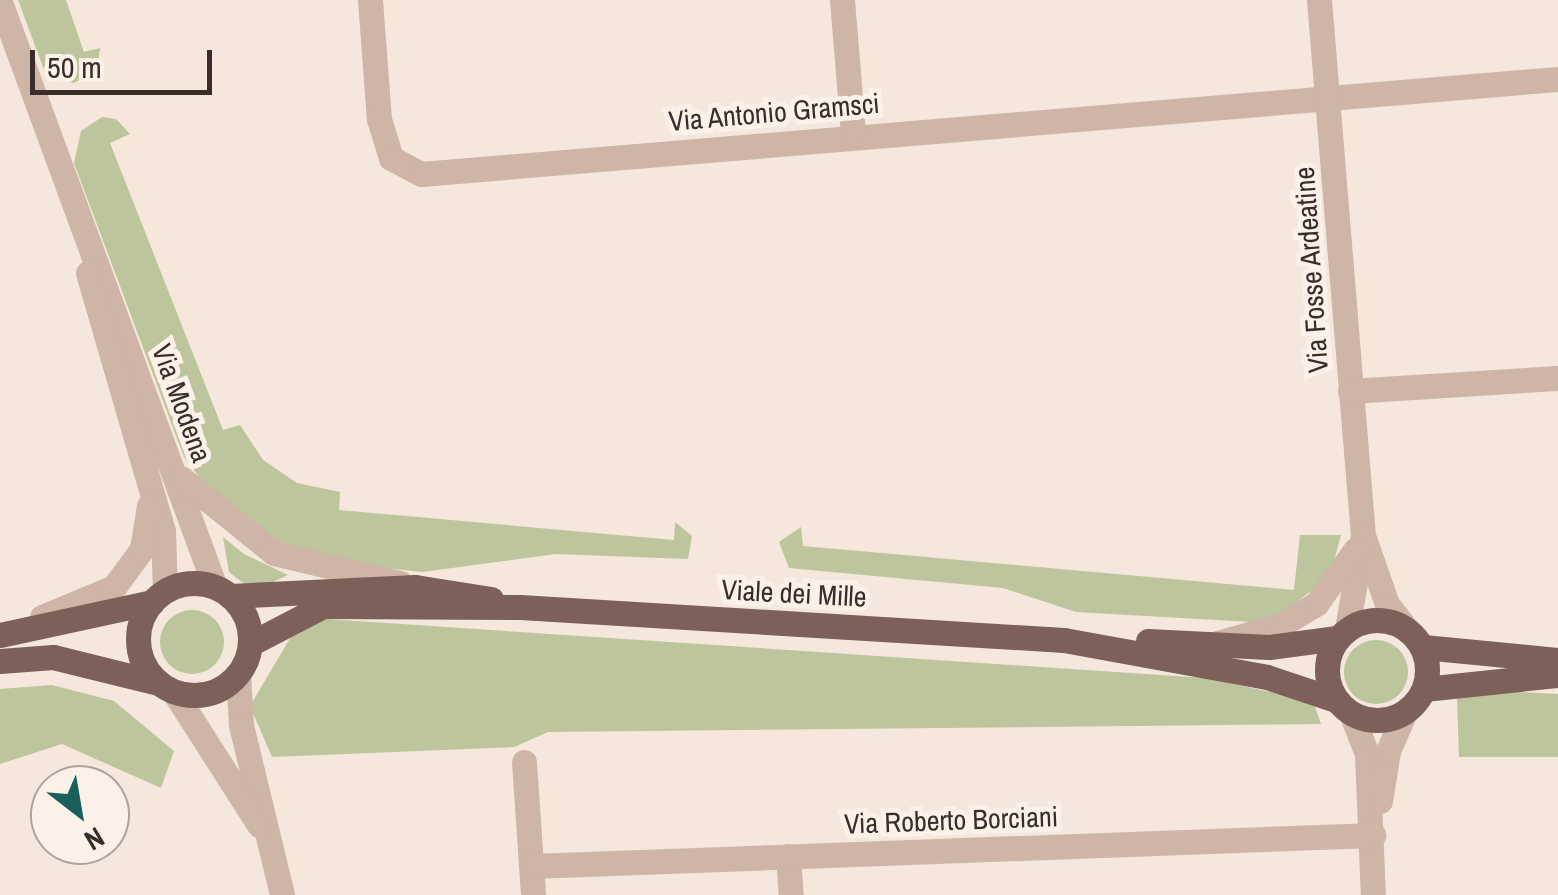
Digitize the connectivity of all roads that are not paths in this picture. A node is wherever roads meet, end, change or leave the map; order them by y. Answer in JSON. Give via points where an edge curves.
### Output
{"nodes":[{"id":1,"x":370,"y":0,"type":"edge"},
{"id":2,"x":842,"y":0,"type":"edge"},
{"id":3,"x":1319,"y":0,"type":"edge"},
{"id":4,"x":0,"y":2,"type":"edge"},
{"id":5,"x":1558,"y":78,"type":"edge"},
{"id":6,"x":1327,"y":94,"type":"junction"},
{"id":7,"x":853,"y":134,"type":"junction"},
{"id":8,"x":83,"y":243,"type":"junction"},
{"id":9,"x":1558,"y":378,"type":"edge"},
{"id":10,"x":1350,"y":391,"type":"junction"},
{"id":11,"x":176,"y":473,"type":"junction"},
{"id":12,"x":148,"y":486,"type":"junction"},
{"id":13,"x":1363,"y":536,"type":"junction"},
{"id":14,"x":415,"y":587,"type":"junction"},
{"id":15,"x":222,"y":592,"type":"junction"},
{"id":16,"x":158,"y":597,"type":"junction"},
{"id":17,"x":520,"y":607,"type":"junction"},
{"id":18,"x":0,"y":633,"type":"edge"},
{"id":19,"x":1342,"y":634,"type":"junction"},
{"id":20,"x":1414,"y":638,"type":"junction"},
{"id":21,"x":1064,"y":640,"type":"junction"},
{"id":22,"x":250,"y":644,"type":"junction"},
{"id":23,"x":1210,"y":645,"type":"junction"},
{"id":24,"x":1558,"y":660,"type":"edge"},
{"id":25,"x":0,"y":661,"type":"edge"},
{"id":26,"x":238,"y":674,"type":"junction"},
{"id":27,"x":1558,"y":675,"type":"edge"},
{"id":28,"x":166,"y":688,"type":"junction"},
{"id":29,"x":1424,"y":689,"type":"junction"},
{"id":30,"x":1344,"y":706,"type":"junction"},
{"id":31,"x":1405,"y":712,"type":"junction"},
{"id":32,"x":524,"y":762,"type":"dead end"},
{"id":33,"x":1372,"y":835,"type":"junction"},
{"id":34,"x":266,"y":838,"type":"junction"},
{"id":35,"x":788,"y":856,"type":"junction"},
{"id":36,"x":531,"y":866,"type":"junction"},
{"id":37,"x":282,"y":895,"type":"edge"},
{"id":38,"x":533,"y":895,"type":"edge"},
{"id":39,"x":790,"y":895,"type":"edge"},
{"id":40,"x":1373,"y":895,"type":"edge"}],
"edges":[{"from":1,"to":7,"type":"street","name":"Via Antonio Gramsci","via":[[378,119],[390,158],[420,174]]},
{"from":2,"to":7,"type":"street"},
{"from":3,"to":6,"type":"street","name":"Via Fosse Ardeatine"},
{"from":4,"to":8,"type":"street","name":"Via Modena"},
{"from":5,"to":6,"type":"street","name":"Via Antonio Gramsci"},
{"from":6,"to":7,"type":"street","name":"Via Antonio Gramsci"},
{"from":6,"to":10,"type":"street","name":"Via Fosse Ardeatine"},
{"from":8,"to":11,"type":"street","name":"Via Modena"},
{"from":8,"to":12,"type":"street","name":"Via Modena","via":[[94,316]]},
{"from":9,"to":10,"type":"street"},
{"from":10,"to":13,"type":"street","name":"Via Fosse Ardeatine"},
{"from":11,"to":14,"type":"street","name":"Viale dei Mille","via":[[274,553]]},
{"from":11,"to":15,"type":"street","name":"Via Modena"},
{"from":12,"to":16,"type":"street","name":"Via Modena","via":[[167,554]]},
{"from":12,"to":18,"type":"street","name":"Via Modena","via":[[142,549],[114,586]]},
{"from":13,"to":19,"type":"street","name":"Via Fosse Ardeatine"},
{"from":13,"to":20,"type":"street","name":"Via Fosse Ardeatine","via":[[1388,604]]},
{"from":13,"to":23,"type":"street","via":[[1316,604],[1282,625]]},
{"from":14,"to":15,"type":"main road","name":"Viale dei Mille"},
{"from":14,"to":17,"type":"main road","name":"Viale dei Mille"},
{"from":15,"to":16,"type":"main road","name":"Viale dei Mille"},
{"from":15,"to":22,"type":"main road"},
{"from":16,"to":18,"type":"main road","name":"Viale dei Mille"},
{"from":16,"to":28,"type":"main road","via":[[139,653]]},
{"from":17,"to":21,"type":"main road","name":"Viale dei Mille"},
{"from":17,"to":22,"type":"main road","name":"Viale dei Mille","via":[[323,606]]},
{"from":19,"to":20,"type":"main road","name":"Viale dei Mille","via":[[1376,619]]},
{"from":19,"to":23,"type":"main road","name":"Viale dei Mille"},
{"from":19,"to":30,"type":"main road","via":[[1326,669]]},
{"from":20,"to":24,"type":"main road","name":"Viale dei Mille"},
{"from":20,"to":29,"type":"main road"},
{"from":21,"to":23,"type":"main road","name":"Viale dei Mille"},
{"from":21,"to":30,"type":"main road","name":"Viale dei Mille","via":[[1266,676]]},
{"from":22,"to":26,"type":"main road"},
{"from":25,"to":28,"type":"main road","via":[[53,657]]},
{"from":26,"to":28,"type":"main road","via":[[209,694]]},
{"from":26,"to":34,"type":"street"},
{"from":27,"to":29,"type":"main road"},
{"from":28,"to":34,"type":"street"},
{"from":29,"to":31,"type":"main road"},
{"from":30,"to":31,"type":"main road","name":"Viale dei Mille","via":[[1378,720]]},
{"from":30,"to":33,"type":"street","via":[[1367,754]]},
{"from":31,"to":33,"type":"street","via":[[1388,751]]},
{"from":32,"to":36,"type":"street"},
{"from":33,"to":35,"type":"street","name":"Via Roberto Borciani"},
{"from":33,"to":40,"type":"street"},
{"from":34,"to":37,"type":"street"},
{"from":35,"to":36,"type":"street","name":"Via Roberto Borciani"},
{"from":35,"to":39,"type":"street"},
{"from":36,"to":38,"type":"street"}]}
